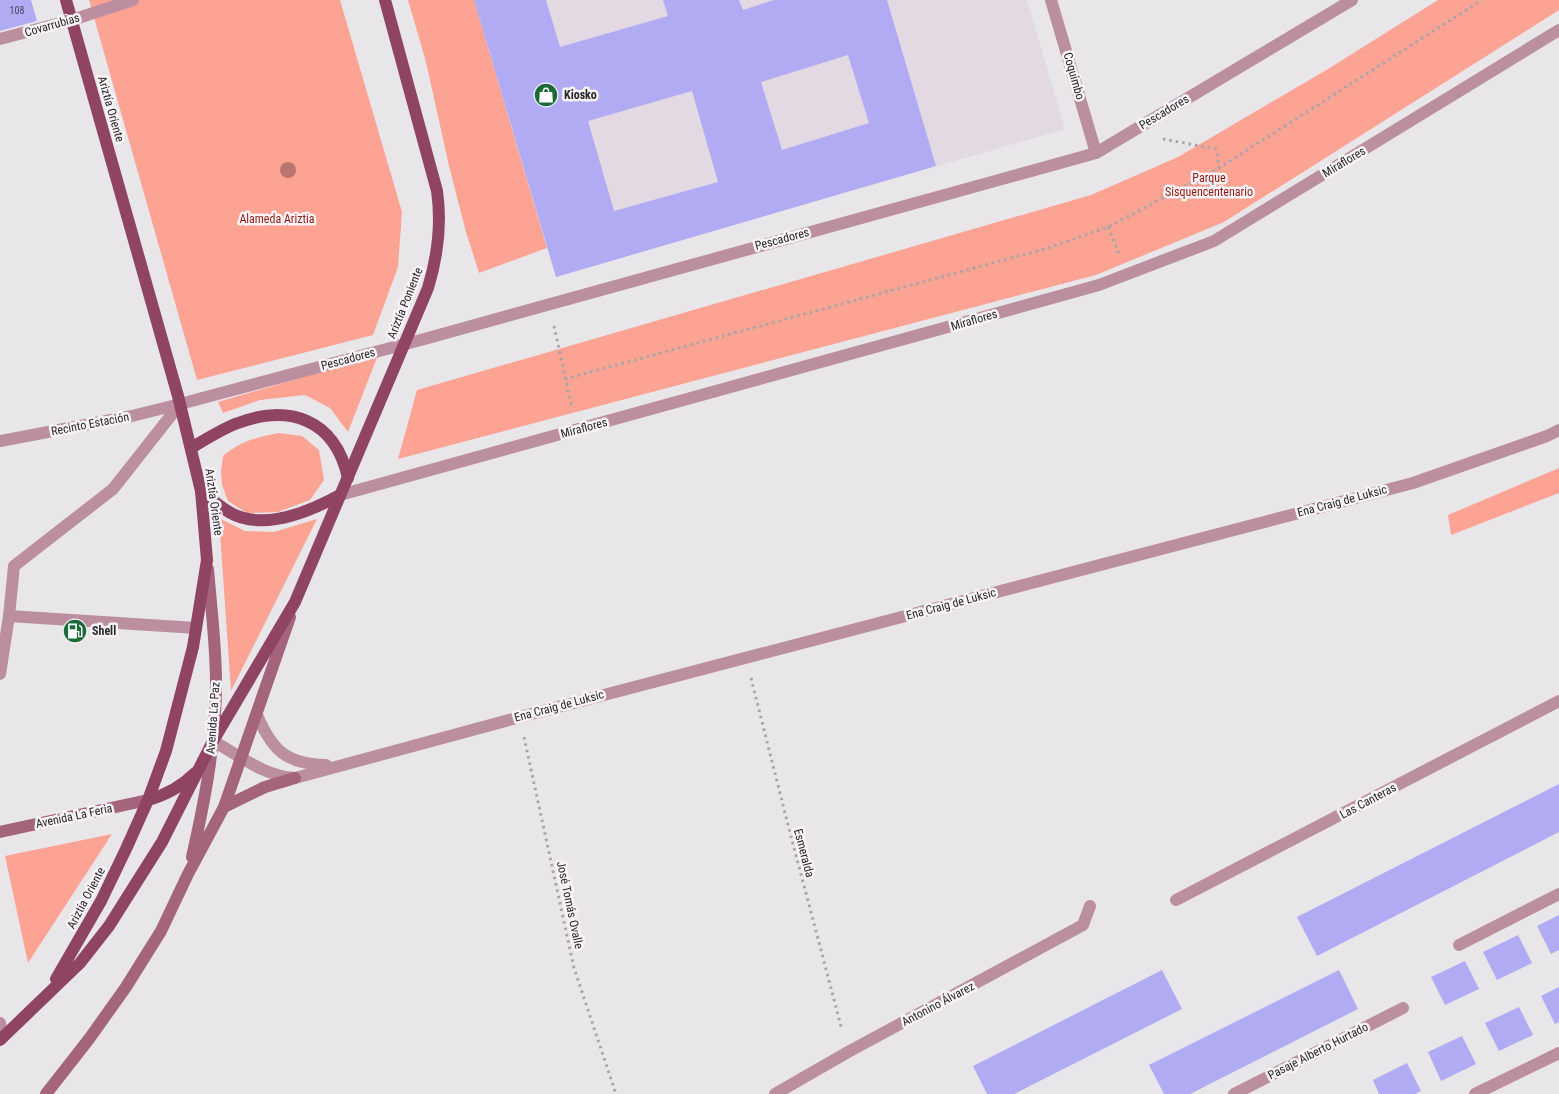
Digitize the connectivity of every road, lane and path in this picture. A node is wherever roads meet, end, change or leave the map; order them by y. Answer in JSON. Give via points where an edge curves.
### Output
{"nodes":[{"id":1,"x":66,"y":0,"type":"edge"},
{"id":2,"x":133,"y":0,"type":"edge"},
{"id":3,"x":385,"y":0,"type":"edge"},
{"id":4,"x":1051,"y":0,"type":"edge"},
{"id":5,"x":1352,"y":0,"type":"edge"},
{"id":6,"x":1482,"y":0,"type":"edge"},
{"id":7,"x":72,"y":20,"type":"junction"},
{"id":8,"x":1559,"y":30,"type":"edge"},
{"id":9,"x":0,"y":40,"type":"edge"},
{"id":10,"x":1130,"y":132,"type":"junction"},
{"id":11,"x":1096,"y":152,"type":"junction"},
{"id":12,"x":1219,"y":168,"type":"junction"},
{"id":13,"x":1108,"y":227,"type":"junction"},
{"id":14,"x":1128,"y":274,"type":"junction"},
{"id":15,"x":549,"y":303,"type":"junction"},
{"id":16,"x":404,"y":344,"type":"junction"},
{"id":17,"x":565,"y":379,"type":"junction"},
{"id":18,"x":180,"y":404,"type":"junction"},
{"id":19,"x":578,"y":430,"type":"junction"},
{"id":20,"x":1559,"y":430,"type":"edge"},
{"id":21,"x":0,"y":441,"type":"edge"},
{"id":22,"x":191,"y":448,"type":"junction"},
{"id":23,"x":348,"y":478,"type":"junction"},
{"id":24,"x":201,"y":491,"type":"junction"},
{"id":25,"x":340,"y":495,"type":"junction"},
{"id":26,"x":207,"y":560,"type":"junction"},
{"id":27,"x":295,"y":602,"type":"junction"},
{"id":28,"x":9,"y":616,"type":"junction"},
{"id":29,"x":196,"y":628,"type":"junction"},
{"id":30,"x":746,"y":658,"type":"junction"},
{"id":31,"x":0,"y":674,"type":"edge"},
{"id":32,"x":1559,"y":701,"type":"edge"},
{"id":33,"x":257,"y":715,"type":"junction"},
{"id":34,"x":520,"y":717,"type":"junction"},
{"id":35,"x":213,"y":741,"type":"junction"},
{"id":36,"x":242,"y":757,"type":"junction"},
{"id":37,"x":338,"y":765,"type":"junction"},
{"id":38,"x":198,"y":770,"type":"junction"},
{"id":39,"x":295,"y":778,"type":"junction"},
{"id":40,"x":148,"y":800,"type":"junction"},
{"id":41,"x":224,"y":807,"type":"junction"},
{"id":42,"x":0,"y":832,"type":"edge"},
{"id":43,"x":188,"y":874,"type":"junction"},
{"id":44,"x":1559,"y":894,"type":"edge"},
{"id":45,"x":1176,"y":900,"type":"dead end"},
{"id":46,"x":1090,"y":906,"type":"dead end"},
{"id":47,"x":1459,"y":945,"type":"dead end"},
{"id":48,"x":48,"y":994,"type":"junction"},
{"id":49,"x":1403,"y":1008,"type":"dead end"},
{"id":50,"x":0,"y":1023,"type":"edge"},
{"id":51,"x":1,"y":1039,"type":"edge"},
{"id":52,"x":848,"y":1052,"type":"junction"},
{"id":53,"x":1559,"y":1053,"type":"edge"},
{"id":54,"x":46,"y":1094,"type":"edge"},
{"id":55,"x":616,"y":1094,"type":"edge"},
{"id":56,"x":775,"y":1094,"type":"edge"},
{"id":57,"x":1234,"y":1094,"type":"edge"},
{"id":58,"x":1475,"y":1094,"type":"edge"}],
"edges":[{"from":1,"to":7,"type":"main road","name":"Ariztía Oriente"},
{"from":2,"to":7,"type":"street","name":"Covarrubias"},
{"from":3,"to":16,"type":"main road","name":"Ariztía Poniente","via":[[440,210],[434,267]]},
{"from":4,"to":11,"type":"street","name":"Coquimbo"},
{"from":5,"to":10,"type":"street","name":"Pescadores"},
{"from":6,"to":12,"type":"path"},
{"from":7,"to":9,"type":"street","name":"Covarrubias"},
{"from":7,"to":18,"type":"main road","name":"Ariztía Oriente"},
{"from":8,"to":14,"type":"street","name":"Miraflores","via":[[1214,241]]},
{"from":10,"to":11,"type":"street","name":"Pescadores"},
{"from":10,"to":12,"type":"path","via":[[1216,149]]},
{"from":11,"to":15,"type":"street","name":"Pescadores"},
{"from":12,"to":13,"type":"path"},
{"from":13,"to":14,"type":"path"},
{"from":13,"to":17,"type":"path","via":[[1048,248]]},
{"from":14,"to":19,"type":"street","name":"Miraflores","via":[[1099,285]]},
{"from":15,"to":16,"type":"street","name":"Pescadores"},
{"from":15,"to":17,"type":"path"},
{"from":16,"to":18,"type":"street","name":"Pescadores"},
{"from":16,"to":23,"type":"main road","name":"Ariztía Poniente"},
{"from":17,"to":19,"type":"path"},
{"from":18,"to":21,"type":"street","name":"Recinto Estación"},
{"from":18,"to":22,"type":"main road","name":"Ariztía Oriente"},
{"from":18,"to":28,"type":"street","via":[[113,489],[14,566]]},
{"from":19,"to":25,"type":"street","name":"Miraflores"},
{"from":20,"to":30,"type":"street","name":"Ena Craig de Luksic","via":[[1413,483]]},
{"from":22,"to":23,"type":"main road","via":[[234,424],[260,417],[296,417],[327,434],[338,447]]},
{"from":22,"to":24,"type":"main road","name":"Ariztía Oriente"},
{"from":23,"to":25,"type":"main road","name":"Ariztía Poniente"},
{"from":24,"to":25,"type":"main road","via":[[230,513],[261,520],[317,508]]},
{"from":24,"to":26,"type":"main road","name":"Ariztía Oriente"},
{"from":25,"to":27,"type":"main road","name":"Ariztía Poniente"},
{"from":26,"to":29,"type":"main road","name":"Ariztía Oriente"},
{"from":26,"to":35,"type":"main road","name":"Avenida La Paz","via":[[216,683]]},
{"from":27,"to":33,"type":"main road","name":"Avenida La Paz"},
{"from":27,"to":35,"type":"main road","name":"Ariztía Poniente"},
{"from":28,"to":29,"type":"street"},
{"from":28,"to":31,"type":"street"},
{"from":29,"to":40,"type":"main road","name":"Ariztía Oriente","via":[[180,701]]},
{"from":30,"to":34,"type":"street","name":"Ena Craig de Luksic"},
{"from":30,"to":52,"type":"path","name":"Esmeralda"},
{"from":32,"to":45,"type":"street","name":"Las Canteras"},
{"from":33,"to":36,"type":"main road","name":"Avenida La Paz"},
{"from":33,"to":37,"type":"street","name":"Ena Craig de Luksic","via":[[266,734],[283,755],[309,765]]},
{"from":34,"to":37,"type":"street","name":"Ena Craig de Luksic"},
{"from":34,"to":55,"type":"path","name":"José Tomás Ovalle","via":[[574,968]]},
{"from":35,"to":36,"type":"street","name":"Ena Craig de Luksic"},
{"from":35,"to":38,"type":"main road","name":"Ariztía Poniente"},
{"from":35,"to":43,"type":"main road","name":"Avenida La Paz"},
{"from":36,"to":39,"type":"street","name":"Ena Craig de Luksic","via":[[271,774]]},
{"from":36,"to":41,"type":"main road","name":"Avenida La Paz"},
{"from":37,"to":39,"type":"street","name":"Ena Craig de Luksic"},
{"from":38,"to":40,"type":"main road","via":[[172,791]]},
{"from":38,"to":48,"type":"main road","name":"Ariztía Poniente","via":[[162,842],[109,926]]},
{"from":39,"to":41,"type":"main road","via":[[265,787]]},
{"from":40,"to":42,"type":"main road","name":"Avenida La Feria"},
{"from":40,"to":48,"type":"main road","name":"Ariztía Oriente","via":[[101,901]]},
{"from":41,"to":43,"type":"main road","name":"Avenida La Paz"},
{"from":43,"to":54,"type":"main road","name":"Avenida La Paz","via":[[161,931],[126,987]]},
{"from":44,"to":47,"type":"street"},
{"from":46,"to":52,"type":"street","name":"Antonino Álvarez","via":[[1083,925]]},
{"from":48,"to":51,"type":"main road","name":"Ariztía Poniente"},
{"from":49,"to":57,"type":"street","name":"Pasaje Alberto Hurtado"},
{"from":50,"to":51,"type":"street"},
{"from":52,"to":56,"type":"street","name":"Antonino Álvarez"},
{"from":53,"to":58,"type":"street"}]}
